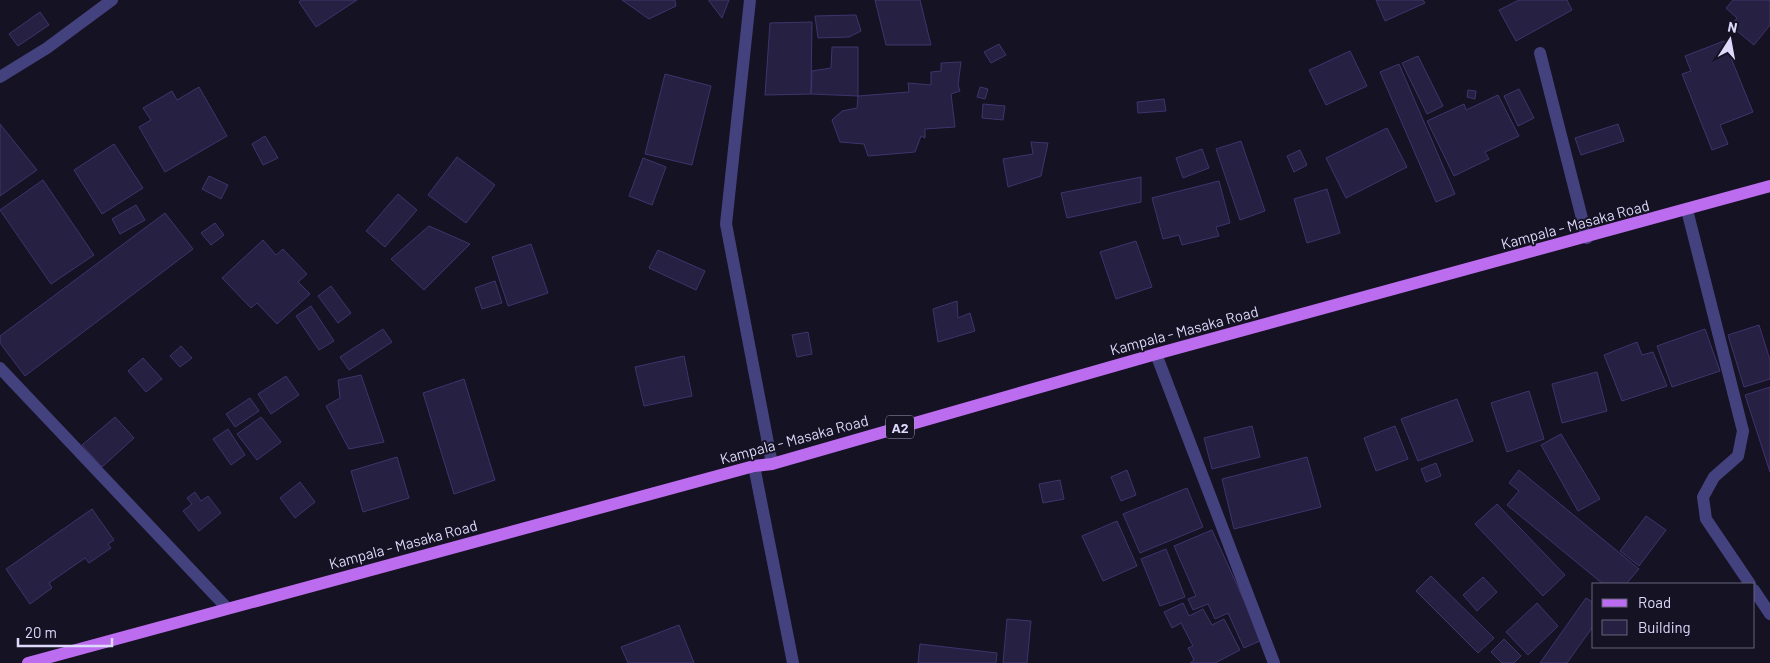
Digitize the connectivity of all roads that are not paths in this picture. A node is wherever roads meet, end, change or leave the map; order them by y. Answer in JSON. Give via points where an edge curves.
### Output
{"nodes":[{"id":1,"x":112,"y":0,"type":"edge"},
{"id":2,"x":750,"y":0,"type":"edge"},
{"id":3,"x":1540,"y":53,"type":"dead end"},
{"id":4,"x":0,"y":76,"type":"edge"},
{"id":5,"x":1770,"y":186,"type":"edge"},
{"id":6,"x":1687,"y":210,"type":"junction"},
{"id":7,"x":1587,"y":238,"type":"junction"},
{"id":8,"x":1156,"y":354,"type":"junction"},
{"id":9,"x":0,"y":368,"type":"edge"},
{"id":10,"x":772,"y":464,"type":"junction"},
{"id":11,"x":754,"y":466,"type":"junction"},
{"id":12,"x":1749,"y":583,"type":"edge"},
{"id":13,"x":1755,"y":592,"type":"edge"},
{"id":14,"x":227,"y":608,"type":"junction"},
{"id":15,"x":1770,"y":614,"type":"edge"},
{"id":16,"x":28,"y":663,"type":"edge"},
{"id":17,"x":793,"y":663,"type":"edge"},
{"id":18,"x":1274,"y":663,"type":"edge"}],
"edges":[{"from":1,"to":4,"type":"street","via":[[47,48]]},
{"from":2,"to":10,"type":"street","via":[[726,224]]},
{"from":3,"to":7,"type":"street"},
{"from":5,"to":6,"type":"main road","name":"Kampala - Masaka Road","number":"A2"},
{"from":6,"to":7,"type":"main road","name":"Kampala - Masaka Road","number":"A2"},
{"from":6,"to":12,"type":"street","via":[[1743,431],[1738,456],[1714,477],[1703,496],[1706,519]]},
{"from":7,"to":8,"type":"main road","name":"Kampala - Masaka Road","number":"A2"},
{"from":8,"to":10,"type":"main road","name":"Kampala - Masaka Road","number":"A2"},
{"from":8,"to":18,"type":"street"},
{"from":9,"to":14,"type":"street"},
{"from":10,"to":11,"type":"main road","name":"Kampala - Masaka Road","number":"A2"},
{"from":11,"to":14,"type":"main road","name":"Kampala - Masaka Road","number":"A2"},
{"from":11,"to":17,"type":"street"},
{"from":13,"to":15,"type":"street"},
{"from":14,"to":16,"type":"main road","name":"Kampala - Masaka Road","number":"A2"}]}
